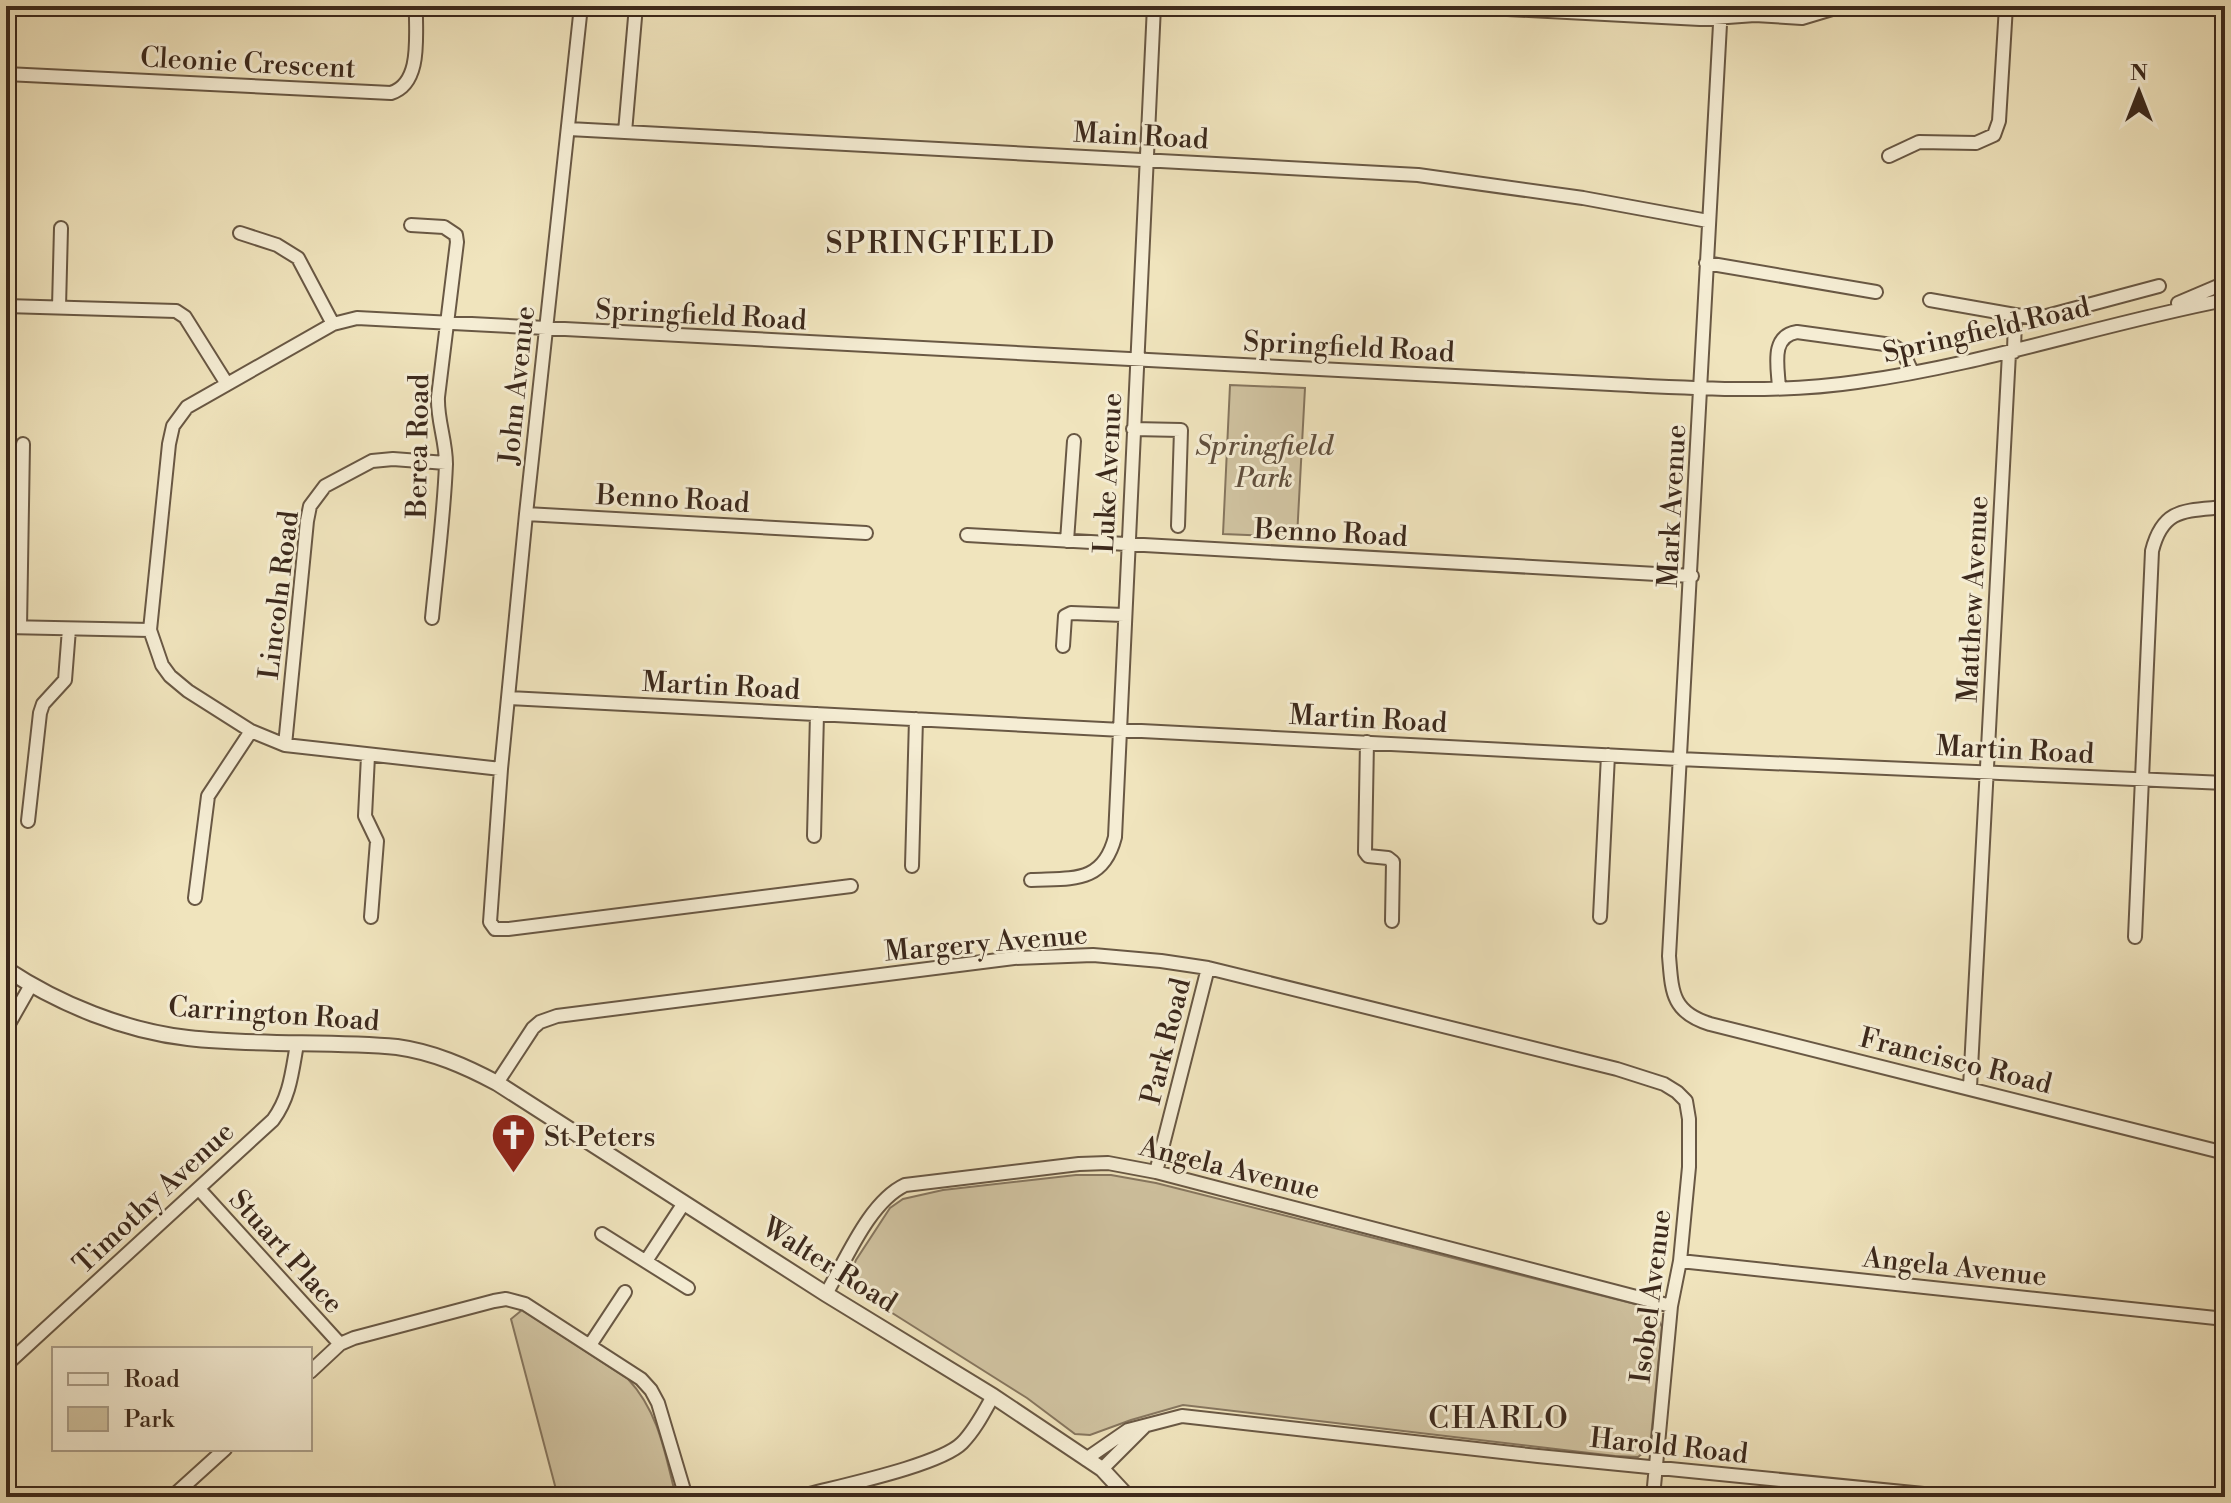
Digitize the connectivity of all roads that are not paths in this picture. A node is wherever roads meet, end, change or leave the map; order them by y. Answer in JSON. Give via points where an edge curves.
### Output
{"nodes":[{"id":1,"x":416,"y":6,"type":"edge"},
{"id":2,"x":581,"y":6,"type":"edge"},
{"id":3,"x":636,"y":6,"type":"edge"},
{"id":4,"x":1154,"y":6,"type":"edge"},
{"id":5,"x":1450,"y":6,"type":"edge"},
{"id":6,"x":1842,"y":6,"type":"edge"},
{"id":7,"x":2006,"y":6,"type":"edge"},
{"id":8,"x":1721,"y":12,"type":"edge"},
{"id":9,"x":6,"y":74,"type":"edge"},
{"id":10,"x":569,"y":129,"type":"junction"},
{"id":11,"x":625,"y":132,"type":"junction"},
{"id":12,"x":1889,"y":156,"type":"dead end"},
{"id":13,"x":1147,"y":160,"type":"junction"},
{"id":14,"x":1708,"y":221,"type":"junction"},
{"id":15,"x":411,"y":225,"type":"dead end"},
{"id":16,"x":61,"y":228,"type":"dead end"},
{"id":17,"x":240,"y":233,"type":"dead end"},
{"id":18,"x":1706,"y":263,"type":"junction"},
{"id":19,"x":2225,"y":283,"type":"edge"},
{"id":20,"x":2159,"y":286,"type":"dead end"},
{"id":21,"x":1876,"y":292,"type":"dead end"},
{"id":22,"x":1930,"y":300,"type":"dead end"},
{"id":23,"x":2225,"y":300,"type":"edge"},
{"id":24,"x":6,"y":306,"type":"edge"},
{"id":25,"x":59,"y":307,"type":"junction"},
{"id":26,"x":2015,"y":315,"type":"junction"},
{"id":27,"x":2141,"y":316,"type":"junction"},
{"id":28,"x":333,"y":324,"type":"junction"},
{"id":29,"x":447,"y":324,"type":"junction"},
{"id":30,"x":546,"y":331,"type":"junction"},
{"id":31,"x":2011,"y":352,"type":"junction"},
{"id":32,"x":1137,"y":359,"type":"junction"},
{"id":33,"x":1912,"y":372,"type":"junction"},
{"id":34,"x":227,"y":384,"type":"junction"},
{"id":35,"x":1700,"y":388,"type":"junction"},
{"id":36,"x":1779,"y":388,"type":"junction"},
{"id":37,"x":1133,"y":429,"type":"junction"},
{"id":38,"x":1074,"y":441,"type":"dead end"},
{"id":39,"x":23,"y":444,"type":"dead end"},
{"id":40,"x":446,"y":463,"type":"junction"},
{"id":41,"x":2225,"y":507,"type":"edge"},
{"id":42,"x":526,"y":514,"type":"junction"},
{"id":43,"x":1178,"y":526,"type":"dead end"},
{"id":44,"x":866,"y":533,"type":"dead end"},
{"id":45,"x":967,"y":535,"type":"dead end"},
{"id":46,"x":1067,"y":541,"type":"junction"},
{"id":47,"x":1127,"y":544,"type":"junction"},
{"id":48,"x":1692,"y":576,"type":"junction"},
{"id":49,"x":1124,"y":615,"type":"junction"},
{"id":50,"x":432,"y":618,"type":"dead end"},
{"id":51,"x":6,"y":627,"type":"edge"},
{"id":52,"x":20,"y":627,"type":"junction"},
{"id":53,"x":69,"y":629,"type":"junction"},
{"id":54,"x":150,"y":630,"type":"junction"},
{"id":55,"x":1063,"y":646,"type":"dead end"},
{"id":56,"x":509,"y":698,"type":"junction"},
{"id":57,"x":817,"y":714,"type":"junction"},
{"id":58,"x":916,"y":719,"type":"junction"},
{"id":59,"x":1118,"y":729,"type":"junction"},
{"id":60,"x":251,"y":731,"type":"junction"},
{"id":61,"x":1367,"y":742,"type":"junction"},
{"id":62,"x":285,"y":745,"type":"junction"},
{"id":63,"x":1608,"y":755,"type":"junction"},
{"id":64,"x":368,"y":756,"type":"junction"},
{"id":65,"x":1679,"y":759,"type":"junction"},
{"id":66,"x":501,"y":769,"type":"junction"},
{"id":67,"x":1986,"y":771,"type":"junction"},
{"id":68,"x":2142,"y":779,"type":"junction"},
{"id":69,"x":2225,"y":783,"type":"edge"},
{"id":70,"x":28,"y":821,"type":"dead end"},
{"id":71,"x":814,"y":836,"type":"dead end"},
{"id":72,"x":912,"y":866,"type":"dead end"},
{"id":73,"x":1031,"y":880,"type":"dead end"},
{"id":74,"x":851,"y":886,"type":"dead end"},
{"id":75,"x":195,"y":898,"type":"dead end"},
{"id":76,"x":371,"y":917,"type":"dead end"},
{"id":77,"x":1600,"y":917,"type":"dead end"},
{"id":78,"x":1392,"y":921,"type":"dead end"},
{"id":79,"x":2135,"y":937,"type":"dead end"},
{"id":80,"x":1208,"y":968,"type":"junction"},
{"id":81,"x":6,"y":969,"type":"edge"},
{"id":82,"x":31,"y":985,"type":"junction"},
{"id":83,"x":1678,"y":1007,"type":"joint"},
{"id":84,"x":6,"y":1029,"type":"edge"},
{"id":85,"x":297,"y":1044,"type":"junction"},
{"id":86,"x":497,"y":1083,"type":"junction"},
{"id":87,"x":1970,"y":1087,"type":"junction"},
{"id":88,"x":1686,"y":1101,"type":"joint"},
{"id":89,"x":2225,"y":1153,"type":"edge"},
{"id":90,"x":1156,"y":1172,"type":"junction"},
{"id":91,"x":199,"y":1189,"type":"junction"},
{"id":92,"x":684,"y":1203,"type":"junction"},
{"id":93,"x":602,"y":1234,"type":"dead end"},
{"id":94,"x":646,"y":1261,"type":"junction"},
{"id":95,"x":1680,"y":1261,"type":"junction"},
{"id":96,"x":688,"y":1288,"type":"dead end"},
{"id":97,"x":625,"y":1292,"type":"dead end"},
{"id":98,"x":826,"y":1294,"type":"junction"},
{"id":99,"x":1671,"y":1306,"type":"junction"},
{"id":100,"x":2225,"y":1319,"type":"edge"},
{"id":101,"x":340,"y":1344,"type":"junction"},
{"id":102,"x":590,"y":1345,"type":"junction"},
{"id":103,"x":6,"y":1365,"type":"edge"},
{"id":104,"x":312,"y":1370,"type":"edge"},
{"id":105,"x":993,"y":1396,"type":"junction"},
{"id":106,"x":1144,"y":1427,"type":"junction"},
{"id":107,"x":223,"y":1451,"type":"edge"},
{"id":108,"x":1086,"y":1459,"type":"junction"},
{"id":109,"x":1656,"y":1468,"type":"junction"},
{"id":110,"x":1102,"y":1469,"type":"junction"},
{"id":111,"x":172,"y":1497,"type":"edge"},
{"id":112,"x":686,"y":1497,"type":"edge"},
{"id":113,"x":798,"y":1497,"type":"edge"},
{"id":114,"x":1128,"y":1497,"type":"edge"},
{"id":115,"x":1653,"y":1497,"type":"edge"},
{"id":116,"x":1954,"y":1497,"type":"edge"}],
"edges":[{"from":1,"to":9,"type":"street","name":"Cleonie Crescent","via":[[412,73],[391,93]]},
{"from":2,"to":10,"type":"street","name":"John Avenue"},
{"from":3,"to":11,"type":"street"},
{"from":4,"to":13,"type":"street","name":"Luke Avenue"},
{"from":5,"to":8,"type":"street","via":[[1681,18]]},
{"from":6,"to":8,"type":"street","via":[[1802,18]]},
{"from":7,"to":12,"type":"street","via":[[1994,135],[1976,143],[1919,142]]},
{"from":8,"to":14,"type":"street","name":"Mark Avenue"},
{"from":10,"to":11,"type":"street","name":"Main Road"},
{"from":10,"to":30,"type":"street","name":"John Avenue"},
{"from":11,"to":13,"type":"street","name":"Main Road"},
{"from":13,"to":14,"type":"street","name":"Main Road","via":[[1456,179]]},
{"from":13,"to":32,"type":"street","name":"Luke Avenue"},
{"from":14,"to":18,"type":"street","name":"Mark Avenue"},
{"from":15,"to":29,"type":"street","name":"Berea Road","via":[[444,227],[456,235]]},
{"from":16,"to":25,"type":"street"},
{"from":17,"to":28,"type":"street","via":[[298,258]]},
{"from":18,"to":21,"type":"street"},
{"from":18,"to":35,"type":"street","name":"Mark Avenue"},
{"from":19,"to":27,"type":"street","name":"Springfield Road"},
{"from":20,"to":26,"type":"street","via":[[2039,318]]},
{"from":22,"to":26,"type":"street"},
{"from":23,"to":27,"type":"street","name":"Springfield Road"},
{"from":24,"to":25,"type":"street"},
{"from":25,"to":34,"type":"street","via":[[176,311]]},
{"from":26,"to":31,"type":"street","name":"Matthew Avenue"},
{"from":27,"to":31,"type":"street","name":"Springfield Road"},
{"from":28,"to":29,"type":"street","name":"Springfield Road","via":[[357,318]]},
{"from":28,"to":34,"type":"street"},
{"from":29,"to":30,"type":"street","name":"Springfield Road"},
{"from":29,"to":40,"type":"street","name":"Berea Road","via":[[438,408]]},
{"from":30,"to":32,"type":"street","name":"Springfield Road"},
{"from":30,"to":42,"type":"street","name":"John Avenue"},
{"from":31,"to":33,"type":"street","name":"Springfield Road"},
{"from":31,"to":67,"type":"street","name":"Matthew Avenue"},
{"from":32,"to":35,"type":"street","name":"Springfield Road"},
{"from":32,"to":37,"type":"street","name":"Luke Avenue"},
{"from":33,"to":36,"type":"street","name":"Springfield Road","via":[[1855,383]]},
{"from":33,"to":36,"type":"street","via":[[1903,352],[1892,345],[1797,332],[1778,345]]},
{"from":34,"to":54,"type":"street","via":[[187,407],[173,426]]},
{"from":35,"to":36,"type":"street","name":"Springfield Road"},
{"from":35,"to":48,"type":"street","name":"Mark Avenue"},
{"from":37,"to":43,"type":"street","via":[[1181,430]]},
{"from":37,"to":47,"type":"street","name":"Luke Avenue"},
{"from":38,"to":46,"type":"street"},
{"from":39,"to":52,"type":"street"},
{"from":40,"to":50,"type":"street","name":"Berea Road"},
{"from":40,"to":62,"type":"street","name":"Lincoln Road","via":[[372,461],[325,486],[310,506]]},
{"from":41,"to":68,"type":"street","via":[[2176,515],[2164,521],[2156,535]]},
{"from":42,"to":44,"type":"street","name":"Benno Road"},
{"from":42,"to":56,"type":"street","name":"John Avenue"},
{"from":45,"to":46,"type":"street","name":"Benno Road"},
{"from":46,"to":47,"type":"street","name":"Benno Road"},
{"from":47,"to":48,"type":"street","name":"Benno Road"},
{"from":47,"to":49,"type":"street","name":"Luke Avenue"},
{"from":48,"to":65,"type":"street","name":"Mark Avenue"},
{"from":49,"to":55,"type":"street","via":[[1065,616]]},
{"from":49,"to":59,"type":"street","name":"Luke Avenue"},
{"from":51,"to":52,"type":"street"},
{"from":52,"to":53,"type":"street"},
{"from":53,"to":54,"type":"street"},
{"from":53,"to":70,"type":"street","via":[[65,680],[40,713]]},
{"from":54,"to":60,"type":"street","via":[[170,676]]},
{"from":56,"to":57,"type":"street","name":"Martin Road"},
{"from":56,"to":66,"type":"street","name":"John Avenue"},
{"from":57,"to":58,"type":"street","name":"Martin Road"},
{"from":57,"to":71,"type":"street"},
{"from":58,"to":59,"type":"street","name":"Martin Road"},
{"from":58,"to":72,"type":"street"},
{"from":59,"to":61,"type":"street","name":"Martin Road"},
{"from":59,"to":73,"type":"street","name":"Luke Avenue","via":[[1115,837],[1104,864],[1078,878]]},
{"from":60,"to":62,"type":"street"},
{"from":60,"to":75,"type":"street","via":[[208,796]]},
{"from":61,"to":63,"type":"street","name":"Martin Road"},
{"from":61,"to":78,"type":"street","via":[[1365,852],[1393,862]]},
{"from":62,"to":64,"type":"street"},
{"from":63,"to":65,"type":"street","name":"Martin Road"},
{"from":63,"to":77,"type":"street"},
{"from":64,"to":66,"type":"street"},
{"from":64,"to":76,"type":"street","via":[[365,816],[377,841]]},
{"from":65,"to":67,"type":"street","name":"Martin Road"},
{"from":65,"to":83,"type":"street","name":"Mark Avenue","via":[[1669,956]]},
{"from":66,"to":74,"type":"street","name":"John Avenue","via":[[490,917],[495,929]]},
{"from":67,"to":68,"type":"street","name":"Martin Road"},
{"from":67,"to":87,"type":"street","name":"Matthew Avenue"},
{"from":68,"to":69,"type":"street","name":"Martin Road"},
{"from":68,"to":79,"type":"street"},
{"from":80,"to":86,"type":"street","name":"Margery Avenue","via":[[1093,955],[1014,958],[557,1016],[533,1028]]},
{"from":80,"to":88,"type":"street","name":"Margery Avenue","via":[[1617,1069],[1664,1084]]},
{"from":80,"to":90,"type":"street","name":"Park Road"},
{"from":81,"to":82,"type":"street","name":"Carrington Road"},
{"from":82,"to":84,"type":"street"},
{"from":82,"to":85,"type":"street","name":"Carrington Road","via":[[143,1030],[185,1038]]},
{"from":83,"to":87,"type":"street","name":"Francisco Road","via":[[1710,1024]]},
{"from":85,"to":86,"type":"street","name":"Carrington Road","via":[[368,1044],[421,1051]]},
{"from":85,"to":91,"type":"street","name":"Timothy Avenue","via":[[283,1106]]},
{"from":86,"to":92,"type":"street","name":"Walter Road"},
{"from":87,"to":89,"type":"street","name":"Francisco Road"},
{"from":88,"to":95,"type":"street","name":"Isobel Avenue","via":[[1690,1136]]},
{"from":90,"to":98,"type":"street","name":"Angela Avenue","via":[[1079,1164],[905,1185],[878,1205]]},
{"from":90,"to":99,"type":"street","name":"Angela Avenue"},
{"from":91,"to":101,"type":"street","name":"Stuart Place"},
{"from":91,"to":103,"type":"street","name":"Timothy Avenue"},
{"from":92,"to":94,"type":"street"},
{"from":92,"to":98,"type":"street","name":"Walter Road"},
{"from":93,"to":94,"type":"street"},
{"from":94,"to":96,"type":"street"},
{"from":95,"to":99,"type":"street","name":"Isobel Avenue"},
{"from":95,"to":100,"type":"street","name":"Angela Avenue"},
{"from":97,"to":102,"type":"street"},
{"from":98,"to":105,"type":"street","name":"Walter Road"},
{"from":99,"to":109,"type":"street","name":"Isobel Avenue"},
{"from":101,"to":102,"type":"street","via":[[506,1299],[525,1304]]},
{"from":101,"to":104,"type":"street"},
{"from":102,"to":112,"type":"street","via":[[651,1390]]},
{"from":105,"to":108,"type":"street","name":"Walter Road"},
{"from":105,"to":113,"type":"street","via":[[950,1452]]},
{"from":106,"to":108,"type":"street","name":"Harold Road","via":[[1121,1434]]},
{"from":106,"to":109,"type":"street","name":"Harold Road","via":[[1182,1416]]},
{"from":106,"to":110,"type":"street"},
{"from":107,"to":111,"type":"street"},
{"from":108,"to":110,"type":"street","name":"Walter Road"},
{"from":109,"to":115,"type":"street","name":"Isobel Avenue"},
{"from":109,"to":116,"type":"street","name":"Harold Road"},
{"from":110,"to":114,"type":"street","name":"Walter Road"}]}
